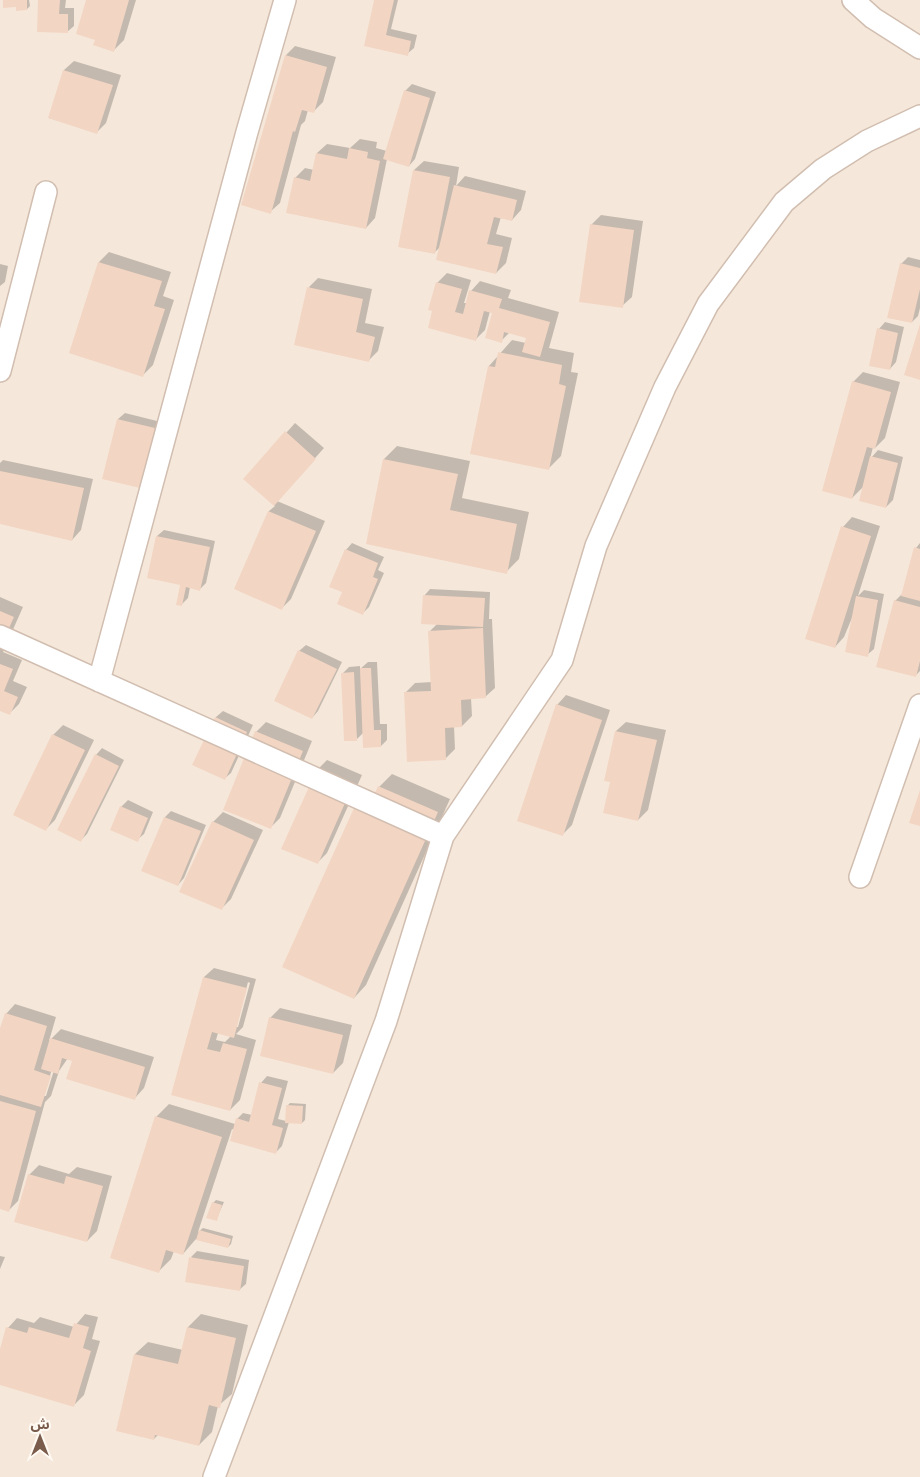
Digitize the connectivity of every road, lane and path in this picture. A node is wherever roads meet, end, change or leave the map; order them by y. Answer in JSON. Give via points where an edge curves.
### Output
{"nodes":[{"id":1,"x":285,"y":0,"type":"edge"},
{"id":2,"x":853,"y":0,"type":"edge"},
{"id":3,"x":920,"y":48,"type":"edge"},
{"id":4,"x":920,"y":116,"type":"edge"},
{"id":5,"x":46,"y":192,"type":"dead end"},
{"id":6,"x":0,"y":371,"type":"edge"},
{"id":7,"x":0,"y":636,"type":"edge"},
{"id":8,"x":99,"y":681,"type":"junction"},
{"id":9,"x":920,"y":705,"type":"edge"},
{"id":10,"x":443,"y":836,"type":"junction"},
{"id":11,"x":860,"y":877,"type":"dead end"},
{"id":12,"x":214,"y":1477,"type":"edge"}],
"edges":[{"from":1,"to":8,"type":"street"},
{"from":2,"to":3,"type":"street","via":[[873,18]]},
{"from":4,"to":10,"type":"street","via":[[822,169],[784,202],[708,304],[665,387],[596,546],[562,660]]},
{"from":5,"to":6,"type":"street"},
{"from":7,"to":8,"type":"street"},
{"from":8,"to":10,"type":"street"},
{"from":9,"to":11,"type":"street"},
{"from":10,"to":12,"type":"street","via":[[386,1021]]}]}
